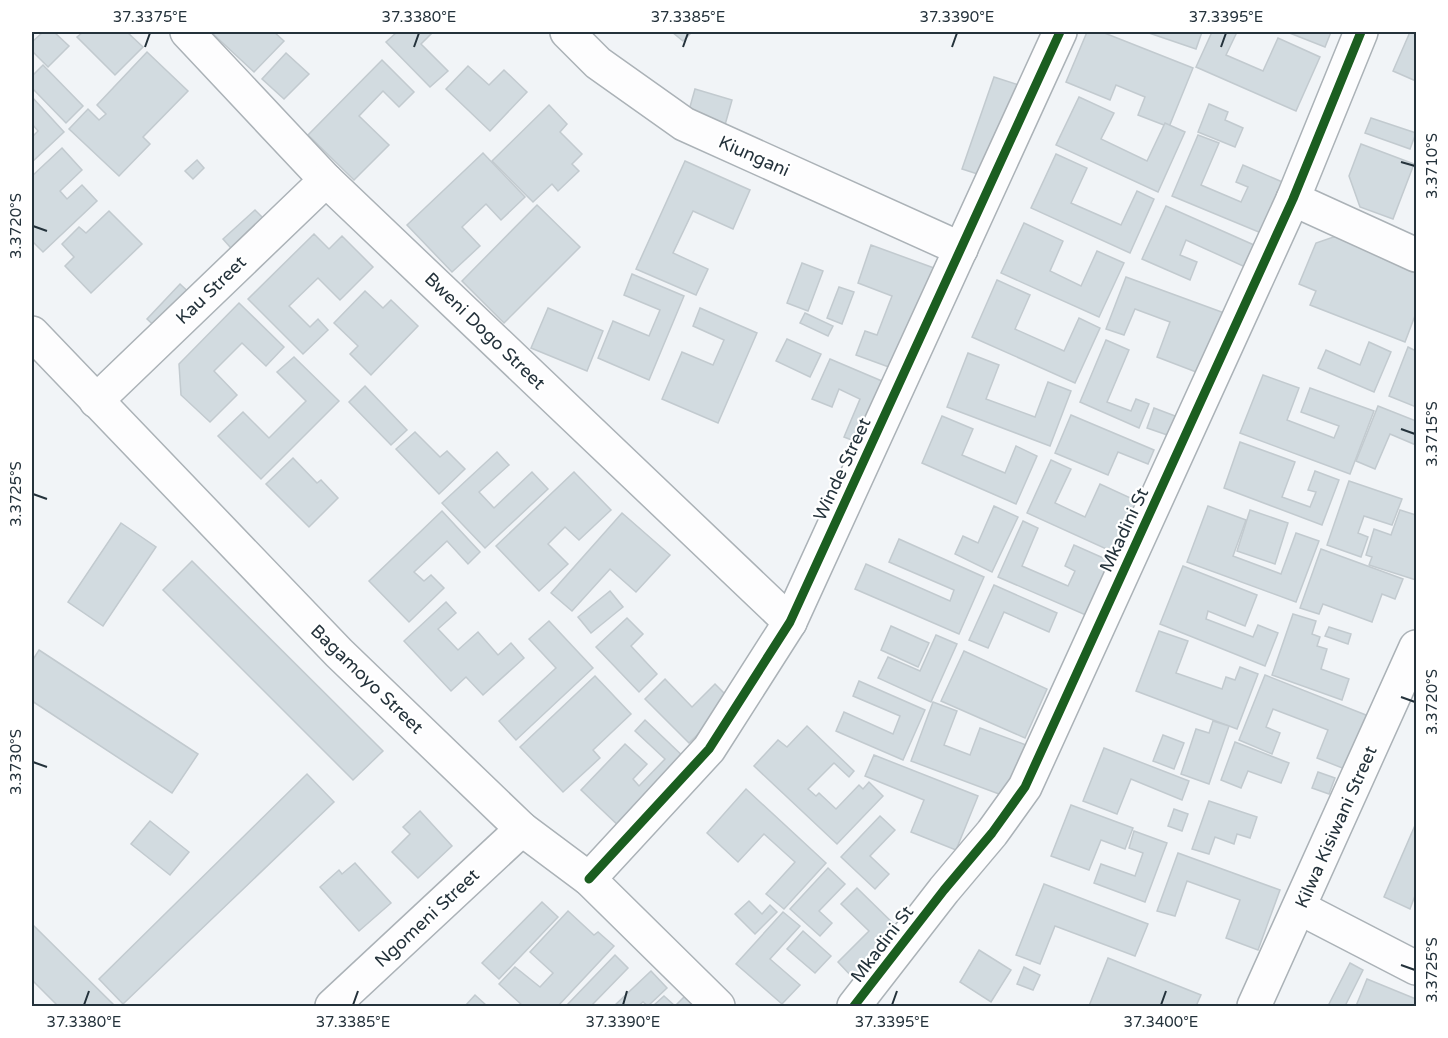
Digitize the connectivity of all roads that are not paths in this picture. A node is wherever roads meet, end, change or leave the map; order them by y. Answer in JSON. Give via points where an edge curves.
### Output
{"nodes":[{"id":1,"x":188,"y":32,"type":"edge"},
{"id":2,"x":567,"y":32,"type":"edge"},
{"id":3,"x":1060,"y":32,"type":"edge"},
{"id":4,"x":1361,"y":32,"type":"edge"},
{"id":5,"x":326,"y":180,"type":"junction"},
{"id":6,"x":1293,"y":199,"type":"junction"},
{"id":7,"x":961,"y":249,"type":"junction"},
{"id":8,"x":1416,"y":255,"type":"edge"},
{"id":9,"x":32,"y":333,"type":"edge"},
{"id":10,"x":96,"y":400,"type":"junction"},
{"id":11,"x":790,"y":622,"type":"junction"},
{"id":12,"x":1414,"y":656,"type":"edge"},
{"id":13,"x":522,"y":829,"type":"junction"},
{"id":14,"x":589,"y":879,"type":"junction"},
{"id":15,"x":1300,"y":908,"type":"junction"},
{"id":16,"x":1416,"y":968,"type":"edge"},
{"id":17,"x":336,"y":1005,"type":"edge"},
{"id":18,"x":718,"y":1006,"type":"edge"},
{"id":19,"x":854,"y":1006,"type":"edge"},
{"id":20,"x":1254,"y":1006,"type":"edge"}],
"edges":[{"from":1,"to":5,"type":"street","name":"Bweni Dogo Street"},
{"from":2,"to":7,"type":"street","name":"Kiungani","via":[[598,63],[684,124]]},
{"from":3,"to":7,"type":"street","name":"Winde Street"},
{"from":4,"to":6,"type":"street","name":"Mkadini St"},
{"from":5,"to":10,"type":"street","name":"Kau Street"},
{"from":5,"to":11,"type":"street","name":"Bweni Dogo Street"},
{"from":6,"to":8,"type":"street"},
{"from":6,"to":19,"type":"street","name":"Mkadini St","via":[[1025,787]]},
{"from":7,"to":11,"type":"street","name":"Winde Street"},
{"from":9,"to":10,"type":"street","name":"Bagamoyo Street"},
{"from":10,"to":13,"type":"street","name":"Bagamoyo Street","via":[[339,653]]},
{"from":11,"to":14,"type":"street","name":"Winde Street","via":[[709,749]]},
{"from":12,"to":15,"type":"street","name":"Kilwa Kisiwani Street"},
{"from":13,"to":14,"type":"street","name":"Bagamoyo Street"},
{"from":13,"to":17,"type":"street","name":"Ngomeni Street"},
{"from":14,"to":18,"type":"street","name":"Bagamoyo Street"},
{"from":15,"to":16,"type":"street"},
{"from":15,"to":20,"type":"street","name":"Kilwa Kisiwani Street"}]}
